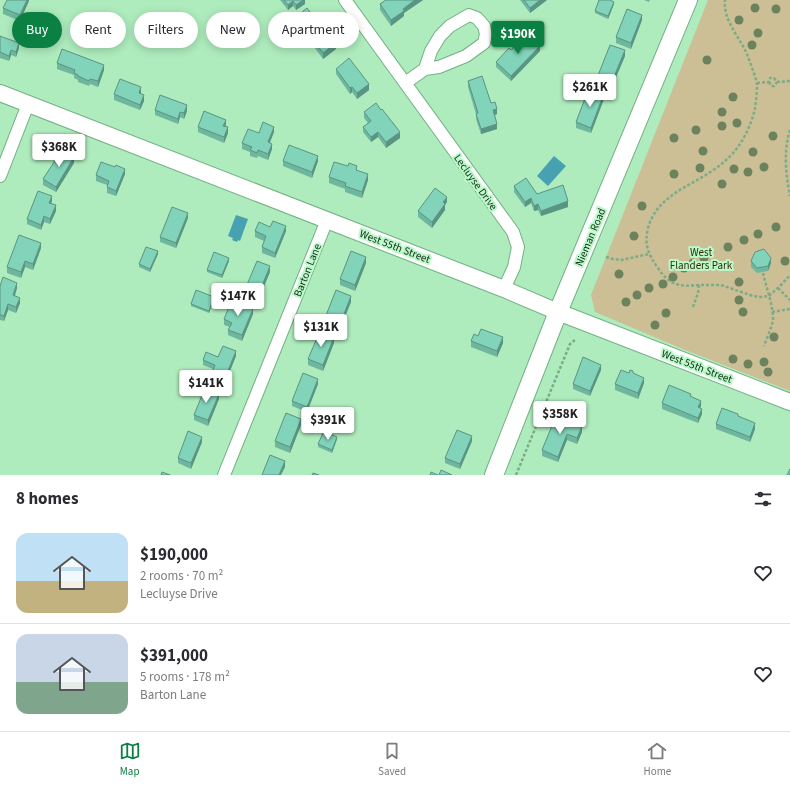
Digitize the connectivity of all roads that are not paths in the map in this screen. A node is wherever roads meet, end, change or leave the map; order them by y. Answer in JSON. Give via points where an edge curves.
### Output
{"nodes":[{"id":1,"x":345,"y":0,"type":"edge"},
{"id":2,"x":688,"y":0,"type":"edge"},
{"id":3,"x":426,"y":69,"type":"junction"},
{"id":4,"x":405,"y":84,"type":"junction"},
{"id":5,"x":0,"y":93,"type":"edge"},
{"id":6,"x":28,"y":104,"type":"junction"},
{"id":7,"x":0,"y":176,"type":"edge"},
{"id":8,"x":327,"y":220,"type":"junction"},
{"id":9,"x":504,"y":289,"type":"junction"},
{"id":10,"x":558,"y":312,"type":"junction"},
{"id":11,"x":790,"y":402,"type":"edge"},
{"id":12,"x":224,"y":475,"type":"edge"},
{"id":13,"x":494,"y":475,"type":"edge"}],
"edges":[{"from":1,"to":4,"type":"street","name":"Lecluyse Drive"},
{"from":2,"to":10,"type":"main road","name":"Nieman Road"},
{"from":3,"to":3,"type":"street","via":[[439,67],[466,56],[484,43],[484,26],[477,18],[469,15],[450,26],[431,51]]},
{"from":3,"to":4,"type":"street"},
{"from":4,"to":9,"type":"street","name":"Lecluyse Drive","via":[[513,232],[518,247],[514,267]]},
{"from":5,"to":6,"type":"street","name":"West 55th Street"},
{"from":6,"to":7,"type":"street"},
{"from":6,"to":8,"type":"street","name":"West 55th Street"},
{"from":8,"to":9,"type":"street","name":"West 55th Street"},
{"from":8,"to":12,"type":"street","name":"Barton Lane"},
{"from":9,"to":10,"type":"street","name":"West 55th Street"},
{"from":10,"to":11,"type":"street","name":"West 55th Street"},
{"from":10,"to":13,"type":"main road","name":"Nieman Road"}]}
